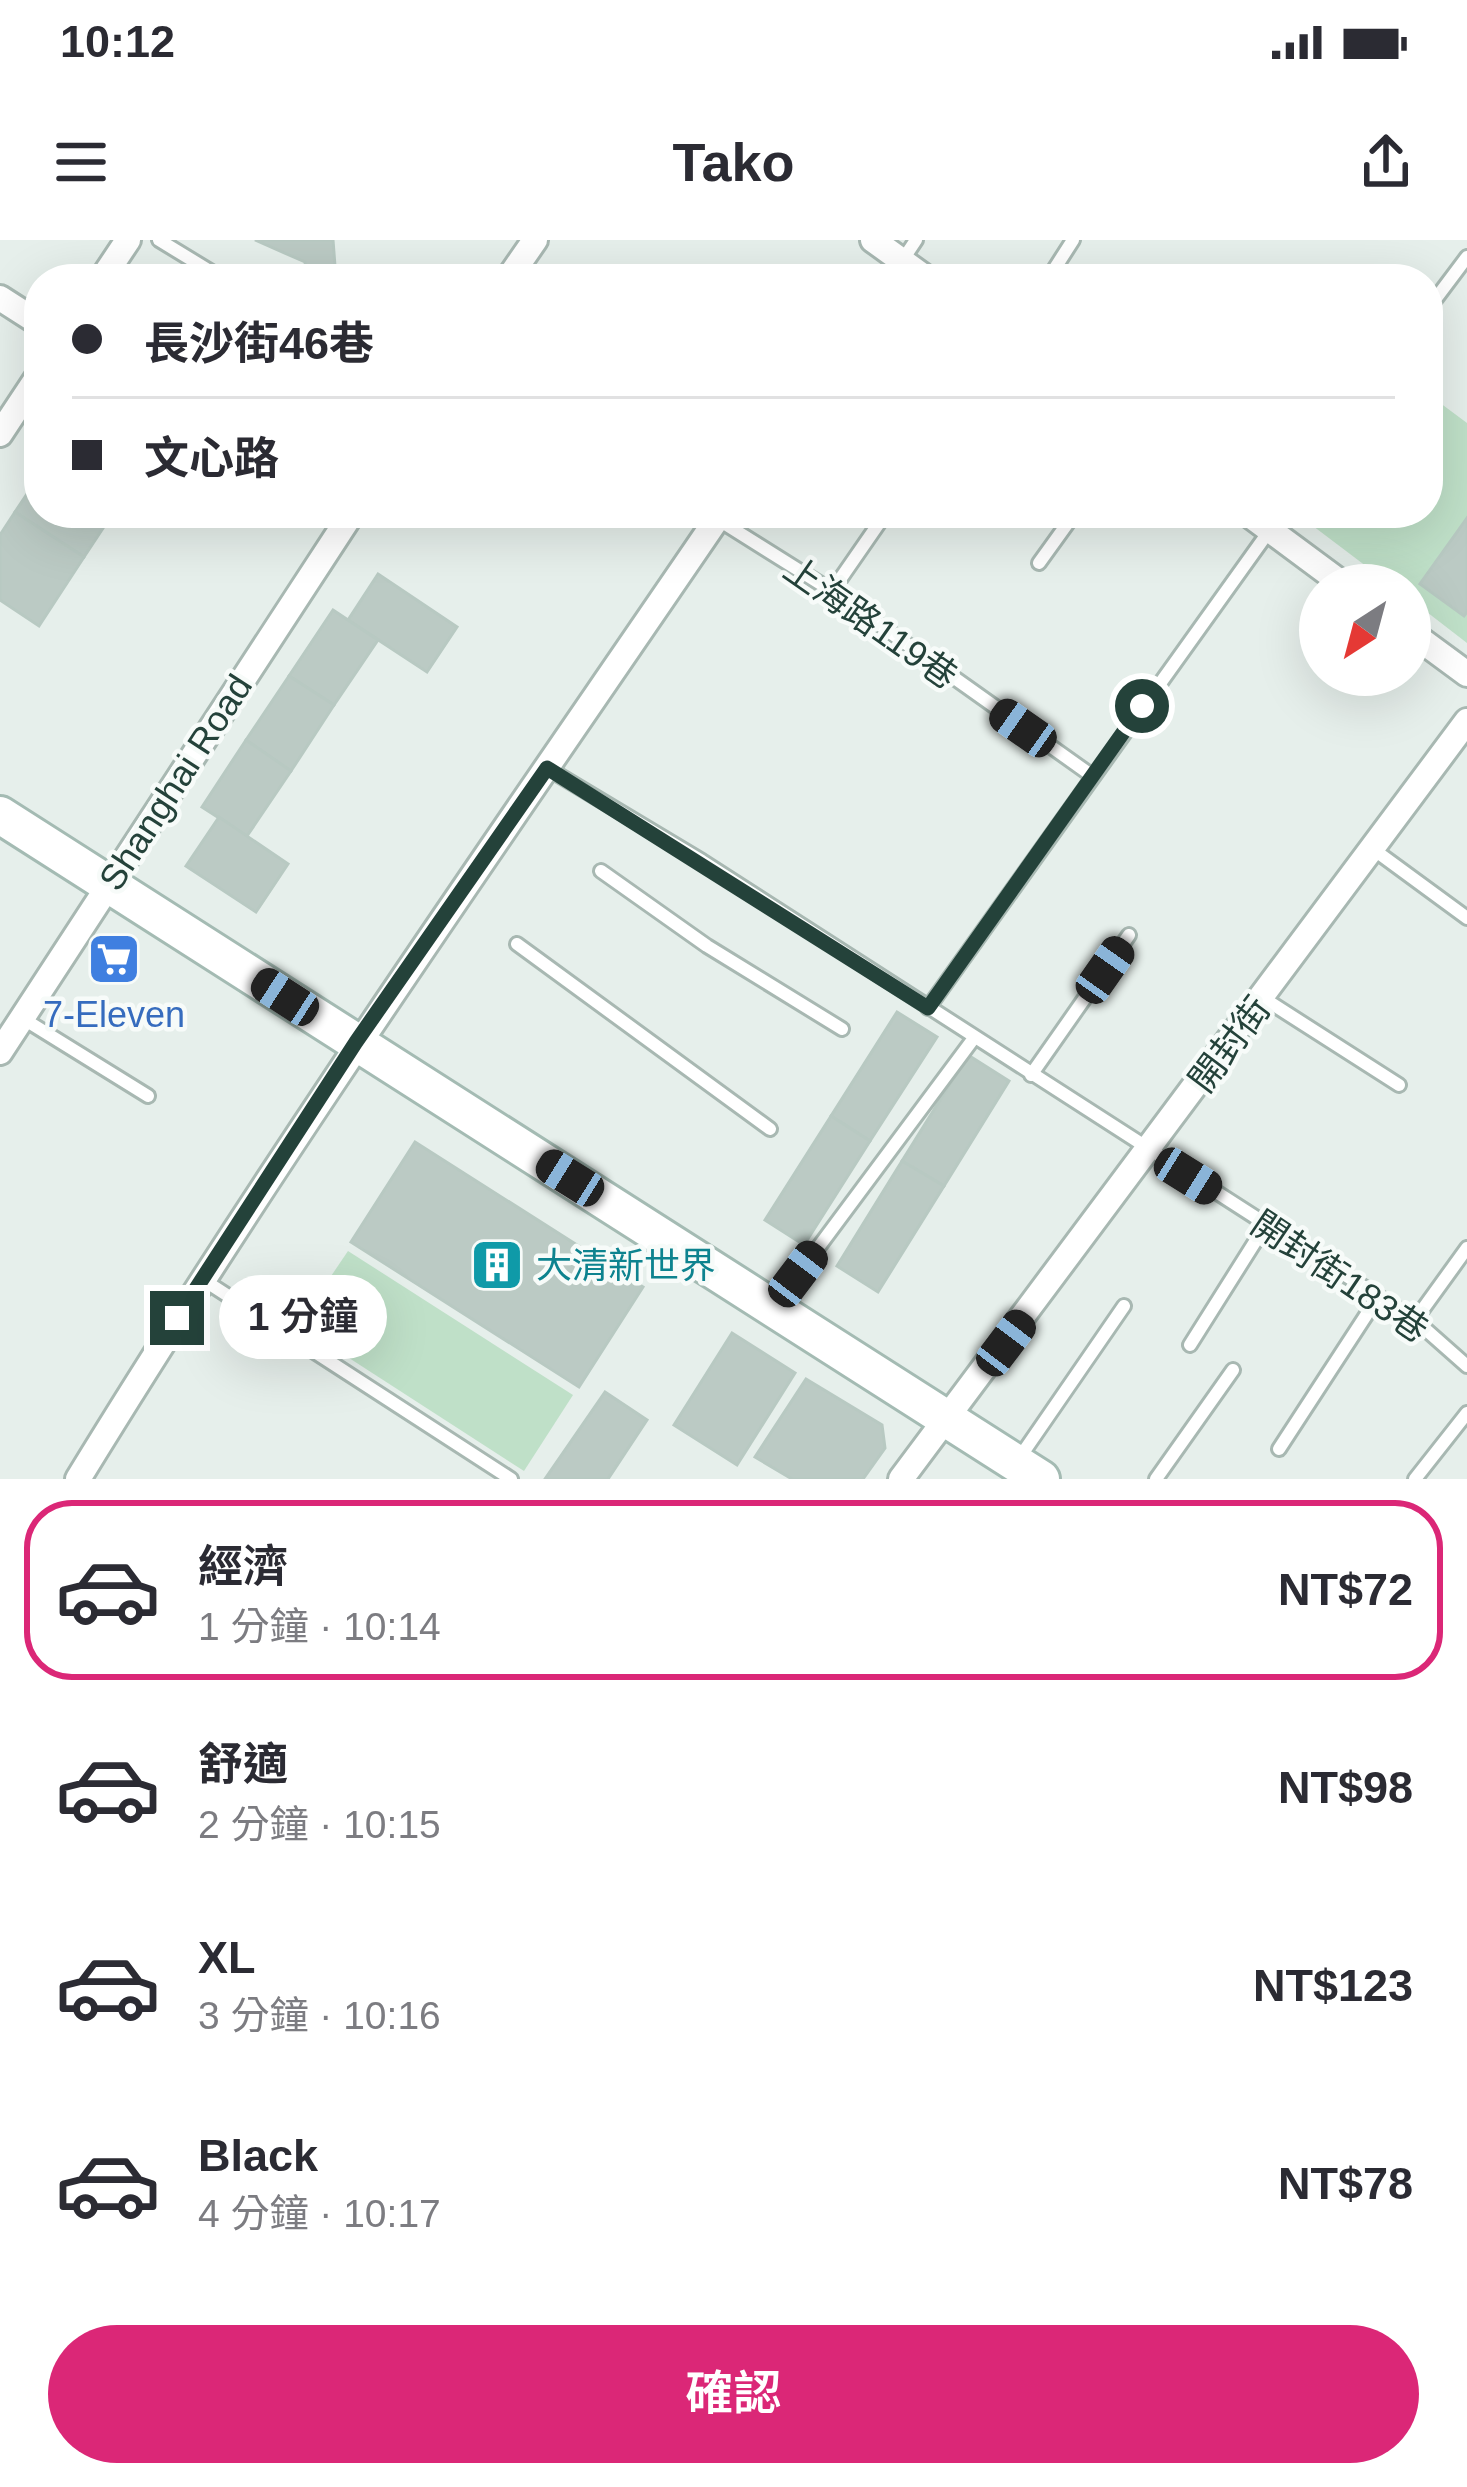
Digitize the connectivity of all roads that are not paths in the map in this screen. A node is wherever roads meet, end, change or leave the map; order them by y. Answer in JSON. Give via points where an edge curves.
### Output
{"nodes":[{"id":1,"x":159,"y":240,"type":"edge"},
{"id":2,"x":873,"y":240,"type":"edge"},
{"id":3,"x":909,"y":250,"type":"edge"},
{"id":4,"x":1467,"y":256,"type":"edge"},
{"id":5,"x":198,"y":264,"type":"edge"},
{"id":6,"x":1443,"y":289,"type":"edge"},
{"id":7,"x":24,"y":398,"type":"edge"},
{"id":8,"x":0,"y":434,"type":"edge"},
{"id":9,"x":342,"y":528,"type":"edge"},
{"id":10,"x":704,"y":528,"type":"edge"},
{"id":11,"x":731,"y":528,"type":"edge"},
{"id":12,"x":876,"y":528,"type":"edge"},
{"id":13,"x":1064,"y":528,"type":"edge"},
{"id":14,"x":1272,"y":528,"type":"edge"},
{"id":15,"x":1283,"y":528,"type":"edge"},
{"id":16,"x":1039,"y":563,"type":"dead end"},
{"id":17,"x":1322,"y":564,"type":"edge"},
{"id":18,"x":832,"y":591,"type":"junction"},
{"id":19,"x":1431,"y":647,"type":"edge"},
{"id":20,"x":1467,"y":674,"type":"edge"},
{"id":21,"x":1467,"y":721,"type":"edge"},
{"id":22,"x":547,"y":768,"type":"junction"},
{"id":23,"x":1091,"y":775,"type":"junction"},
{"id":24,"x":0,"y":815,"type":"edge"},
{"id":25,"x":1372,"y":849,"type":"junction"},
{"id":26,"x":601,"y":871,"type":"dead end"},
{"id":27,"x":108,"y":883,"type":"junction"},
{"id":28,"x":1467,"y":918,"type":"edge"},
{"id":29,"x":1129,"y":935,"type":"dead end"},
{"id":30,"x":517,"y":944,"type":"dead end"},
{"id":31,"x":1263,"y":998,"type":"junction"},
{"id":32,"x":928,"y":1008,"type":"junction"},
{"id":33,"x":22,"y":1018,"type":"junction"},
{"id":34,"x":842,"y":1029,"type":"dead end"},
{"id":35,"x":974,"y":1038,"type":"junction"},
{"id":36,"x":356,"y":1042,"type":"junction"},
{"id":37,"x":0,"y":1052,"type":"edge"},
{"id":38,"x":1031,"y":1075,"type":"junction"},
{"id":39,"x":1399,"y":1085,"type":"dead end"},
{"id":40,"x":148,"y":1096,"type":"dead end"},
{"id":41,"x":770,"y":1129,"type":"dead end"},
{"id":42,"x":1149,"y":1152,"type":"junction"},
{"id":43,"x":1265,"y":1226,"type":"junction"},
{"id":44,"x":1467,"y":1248,"type":"edge"},
{"id":45,"x":201,"y":1278,"type":"junction"},
{"id":46,"x":1378,"y":1298,"type":"junction"},
{"id":47,"x":1124,"y":1306,"type":"dead end"},
{"id":48,"x":773,"y":1308,"type":"junction"},
{"id":49,"x":1414,"y":1320,"type":"junction"},
{"id":50,"x":1190,"y":1345,"type":"dead end"},
{"id":51,"x":1467,"y":1366,"type":"edge"},
{"id":52,"x":1233,"y":1370,"type":"dead end"},
{"id":53,"x":1467,"y":1413,"type":"edge"},
{"id":54,"x":948,"y":1420,"type":"junction"},
{"id":55,"x":1279,"y":1449,"type":"dead end"},
{"id":56,"x":1029,"y":1471,"type":"edge"},
{"id":57,"x":78,"y":1479,"type":"edge"},
{"id":58,"x":511,"y":1479,"type":"edge"},
{"id":59,"x":902,"y":1479,"type":"edge"},
{"id":60,"x":1156,"y":1479,"type":"edge"},
{"id":61,"x":1415,"y":1479,"type":"edge"}],
"edges":[{"from":1,"to":5,"type":"lane"},
{"from":2,"to":3,"type":"street"},
{"from":4,"to":6,"type":"lane"},
{"from":7,"to":8,"type":"street"},
{"from":9,"to":27,"type":"street","name":"Shanghai Road"},
{"from":10,"to":22,"type":"street"},
{"from":11,"to":18,"type":"lane","name":"上海路119巷"},
{"from":12,"to":18,"type":"lane"},
{"from":13,"to":16,"type":"lane"},
{"from":14,"to":23,"type":"lane"},
{"from":15,"to":17,"type":"street"},
{"from":18,"to":23,"type":"lane","name":"上海路119巷"},
{"from":19,"to":20,"type":"street"},
{"from":21,"to":25,"type":"street","name":"開封街"},
{"from":22,"to":32,"type":"lane","name":"開封街183巷"},
{"from":22,"to":36,"type":"street"},
{"from":23,"to":32,"type":"lane"},
{"from":24,"to":27,"type":"street"},
{"from":25,"to":28,"type":"lane"},
{"from":25,"to":31,"type":"street","name":"開封街"},
{"from":26,"to":34,"type":"lane"},
{"from":27,"to":33,"type":"street","name":"Shanghai Road"},
{"from":27,"to":36,"type":"street"},
{"from":29,"to":38,"type":"lane"},
{"from":30,"to":41,"type":"lane"},
{"from":31,"to":39,"type":"lane"},
{"from":31,"to":42,"type":"street","name":"開封街"},
{"from":32,"to":35,"type":"lane","name":"開封街183巷"},
{"from":33,"to":37,"type":"street","name":"Shanghai Road"},
{"from":33,"to":40,"type":"lane"},
{"from":35,"to":38,"type":"lane","name":"開封街183巷"},
{"from":35,"to":48,"type":"lane"},
{"from":36,"to":45,"type":"street"},
{"from":36,"to":48,"type":"street"},
{"from":38,"to":42,"type":"lane","name":"開封街183巷"},
{"from":42,"to":43,"type":"lane","name":"開封街183巷"},
{"from":42,"to":54,"type":"street","name":"開封街"},
{"from":43,"to":46,"type":"lane","name":"開封街183巷"},
{"from":43,"to":50,"type":"lane"},
{"from":44,"to":49,"type":"lane"},
{"from":45,"to":57,"type":"street"},
{"from":45,"to":58,"type":"lane"},
{"from":46,"to":49,"type":"lane","name":"開封街183巷"},
{"from":46,"to":55,"type":"lane"},
{"from":47,"to":56,"type":"lane"},
{"from":48,"to":54,"type":"street"},
{"from":49,"to":51,"type":"lane","name":"開封街183巷"},
{"from":52,"to":60,"type":"lane"},
{"from":53,"to":61,"type":"lane"},
{"from":54,"to":56,"type":"street"},
{"from":54,"to":59,"type":"street","name":"開封街"}]}
